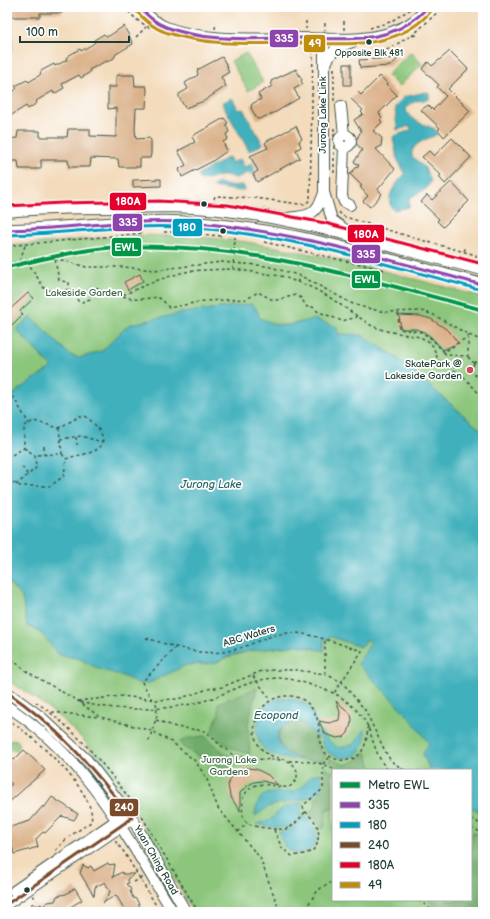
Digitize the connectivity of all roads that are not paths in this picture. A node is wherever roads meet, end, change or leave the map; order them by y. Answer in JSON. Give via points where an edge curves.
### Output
{"nodes":[{"id":1,"x":139,"y":7,"type":"edge"},
{"id":2,"x":428,"y":7,"type":"edge"},
{"id":3,"x":323,"y":33,"type":"junction"},
{"id":4,"x":364,"y":33,"type":"junction"},
{"id":5,"x":329,"y":68,"type":"junction"},
{"id":6,"x":338,"y":106,"type":"road end"},
{"id":7,"x":324,"y":192,"type":"junction"},
{"id":8,"x":350,"y":205,"type":"dead end"},
{"id":9,"x":7,"y":210,"type":"edge"},
{"id":10,"x":279,"y":219,"type":"junction"},
{"id":11,"x":7,"y":230,"type":"edge"},
{"id":12,"x":40,"y":230,"type":"junction"},
{"id":13,"x":354,"y":235,"type":"junction"},
{"id":14,"x":7,"y":238,"type":"edge"},
{"id":15,"x":457,"y":262,"type":"junction"},
{"id":16,"x":483,"y":269,"type":"edge"},
{"id":17,"x":468,"y":282,"type":"junction"},
{"id":18,"x":483,"y":285,"type":"edge"},
{"id":19,"x":7,"y":692,"type":"edge"},
{"id":20,"x":7,"y":706,"type":"edge"},
{"id":21,"x":81,"y":753,"type":"junction"},
{"id":22,"x":73,"y":761,"type":"junction"},
{"id":23,"x":130,"y":815,"type":"junction"},
{"id":24,"x":119,"y":823,"type":"junction"},
{"id":25,"x":7,"y":895,"type":"edge"},
{"id":26,"x":7,"y":904,"type":"edge"},
{"id":27,"x":173,"y":912,"type":"edge"},
{"id":28,"x":186,"y":912,"type":"edge"}],
"edges":[{"from":1,"to":3,"type":"street","via":[[166,26],[206,36],[262,38]]},
{"from":2,"to":4,"type":"street","via":[[399,29]]},
{"from":3,"to":4,"type":"street"},
{"from":3,"to":5,"type":"street","name":"Jurong Lake Link"},
{"from":4,"to":5,"type":"street","via":[[336,48],[330,54]]},
{"from":5,"to":7,"type":"street","name":"Jurong Lake Link"},
{"from":6,"to":8,"type":"street","via":[[344,135],[339,141],[344,147],[342,196],[344,202]]},
{"from":7,"to":10,"type":"street","name":"Jurong Lake Link","via":[[319,206],[308,216]]},
{"from":7,"to":13,"type":"street","name":"Jurong Lake Link","via":[[332,220]]},
{"from":9,"to":10,"type":"main road","via":[[168,206],[228,210]]},
{"from":10,"to":13,"type":"main road"},
{"from":11,"to":12,"type":"main road"},
{"from":12,"to":14,"type":"main road"},
{"from":12,"to":17,"type":"main road","via":[[155,222],[255,230],[381,258]]},
{"from":13,"to":15,"type":"main road"},
{"from":15,"to":16,"type":"main road"},
{"from":15,"to":17,"type":"main road","via":[[475,275],[474,280]]},
{"from":17,"to":18,"type":"main road"},
{"from":19,"to":21,"type":"street","name":"Yuan Ching Road","via":[[31,709]]},
{"from":20,"to":22,"type":"street","name":"Yuan Ching Road"},
{"from":21,"to":22,"type":"street"},
{"from":21,"to":23,"type":"street","name":"Yuan Ching Road"},
{"from":22,"to":24,"type":"street","name":"Yuan Ching Road"},
{"from":23,"to":24,"type":"street"},
{"from":23,"to":28,"type":"street","name":"Yuan Ching Road"},
{"from":24,"to":25,"type":"street"},
{"from":24,"to":26,"type":"street"},
{"from":24,"to":27,"type":"street","name":"Yuan Ching Road"}]}
